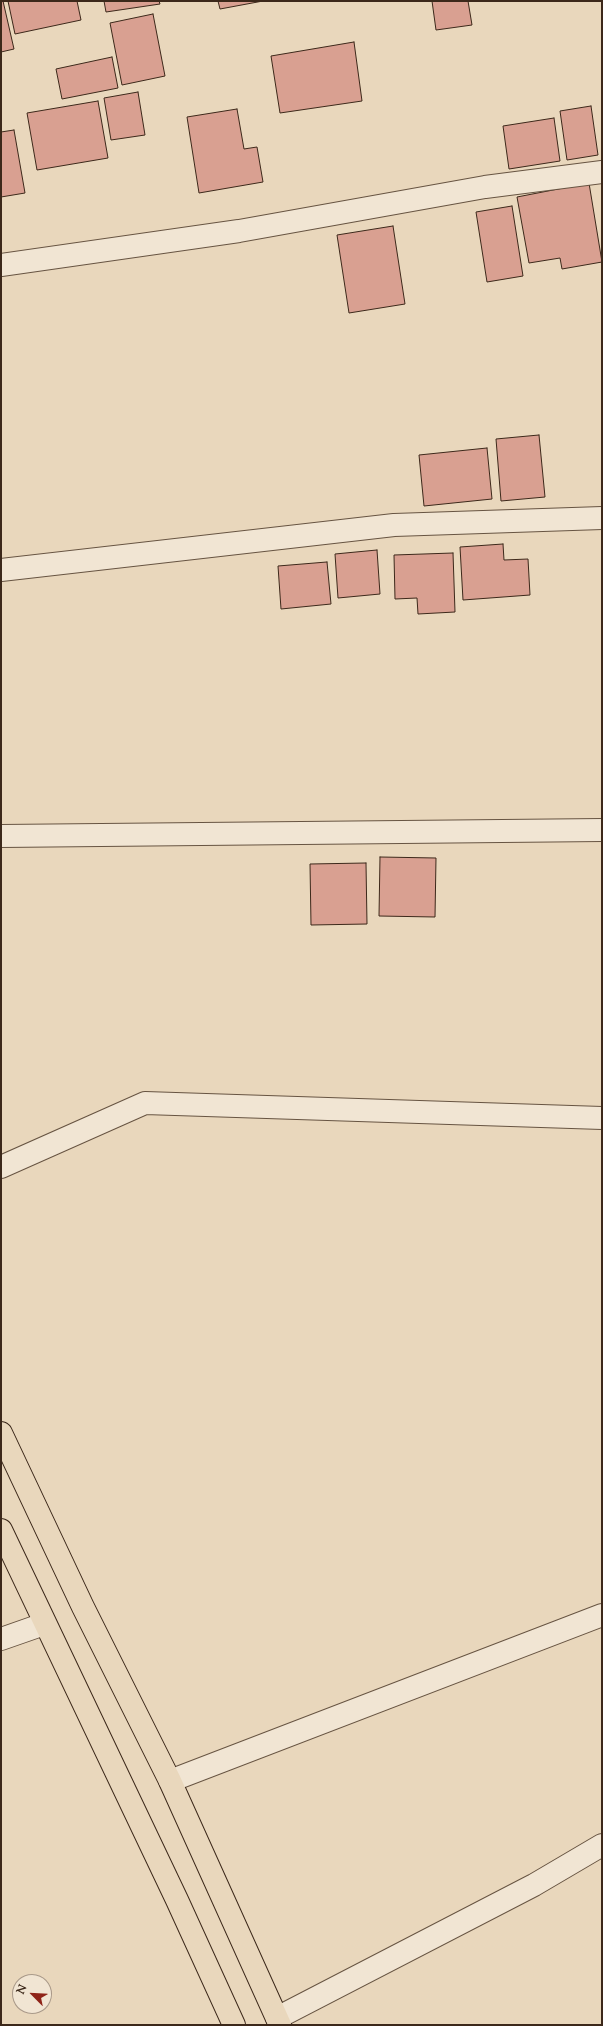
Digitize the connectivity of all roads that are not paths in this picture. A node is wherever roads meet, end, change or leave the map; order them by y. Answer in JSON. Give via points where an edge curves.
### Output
{"nodes":[{"id":1,"x":602,"y":172,"type":"edge"},
{"id":2,"x":1,"y":265,"type":"edge"},
{"id":3,"x":602,"y":518,"type":"edge"},
{"id":4,"x":1,"y":570,"type":"edge"},
{"id":5,"x":602,"y":830,"type":"edge"},
{"id":6,"x":1,"y":836,"type":"edge"},
{"id":7,"x":602,"y":1118,"type":"edge"},
{"id":8,"x":1,"y":1167,"type":"edge"},
{"id":9,"x":1,"y":1433,"type":"edge"},
{"id":10,"x":1,"y":1530,"type":"edge"},
{"id":11,"x":602,"y":1615,"type":"edge"},
{"id":12,"x":44,"y":1624,"type":"junction"},
{"id":13,"x":1,"y":1639,"type":"edge"},
{"id":14,"x":170,"y":1781,"type":"junction"},
{"id":15,"x":602,"y":1845,"type":"edge"},
{"id":16,"x":279,"y":2022,"type":"edge"},
{"id":17,"x":234,"y":2025,"type":"edge"}],
"edges":[{"from":1,"to":2,"type":"street","via":[[484,187],[238,231]]},
{"from":3,"to":4,"type":"street","via":[[394,525]]},
{"from":5,"to":6,"type":"street"},
{"from":7,"to":8,"type":"street","via":[[145,1103]]},
{"from":9,"to":14,"type":"main road","via":[[83,1607]]},
{"from":10,"to":12,"type":"main road"},
{"from":11,"to":14,"type":"street"},
{"from":12,"to":13,"type":"street"},
{"from":12,"to":17,"type":"main road","via":[[177,1900]]},
{"from":14,"to":16,"type":"main road"},
{"from":15,"to":16,"type":"street","via":[[534,1885]]}]}
